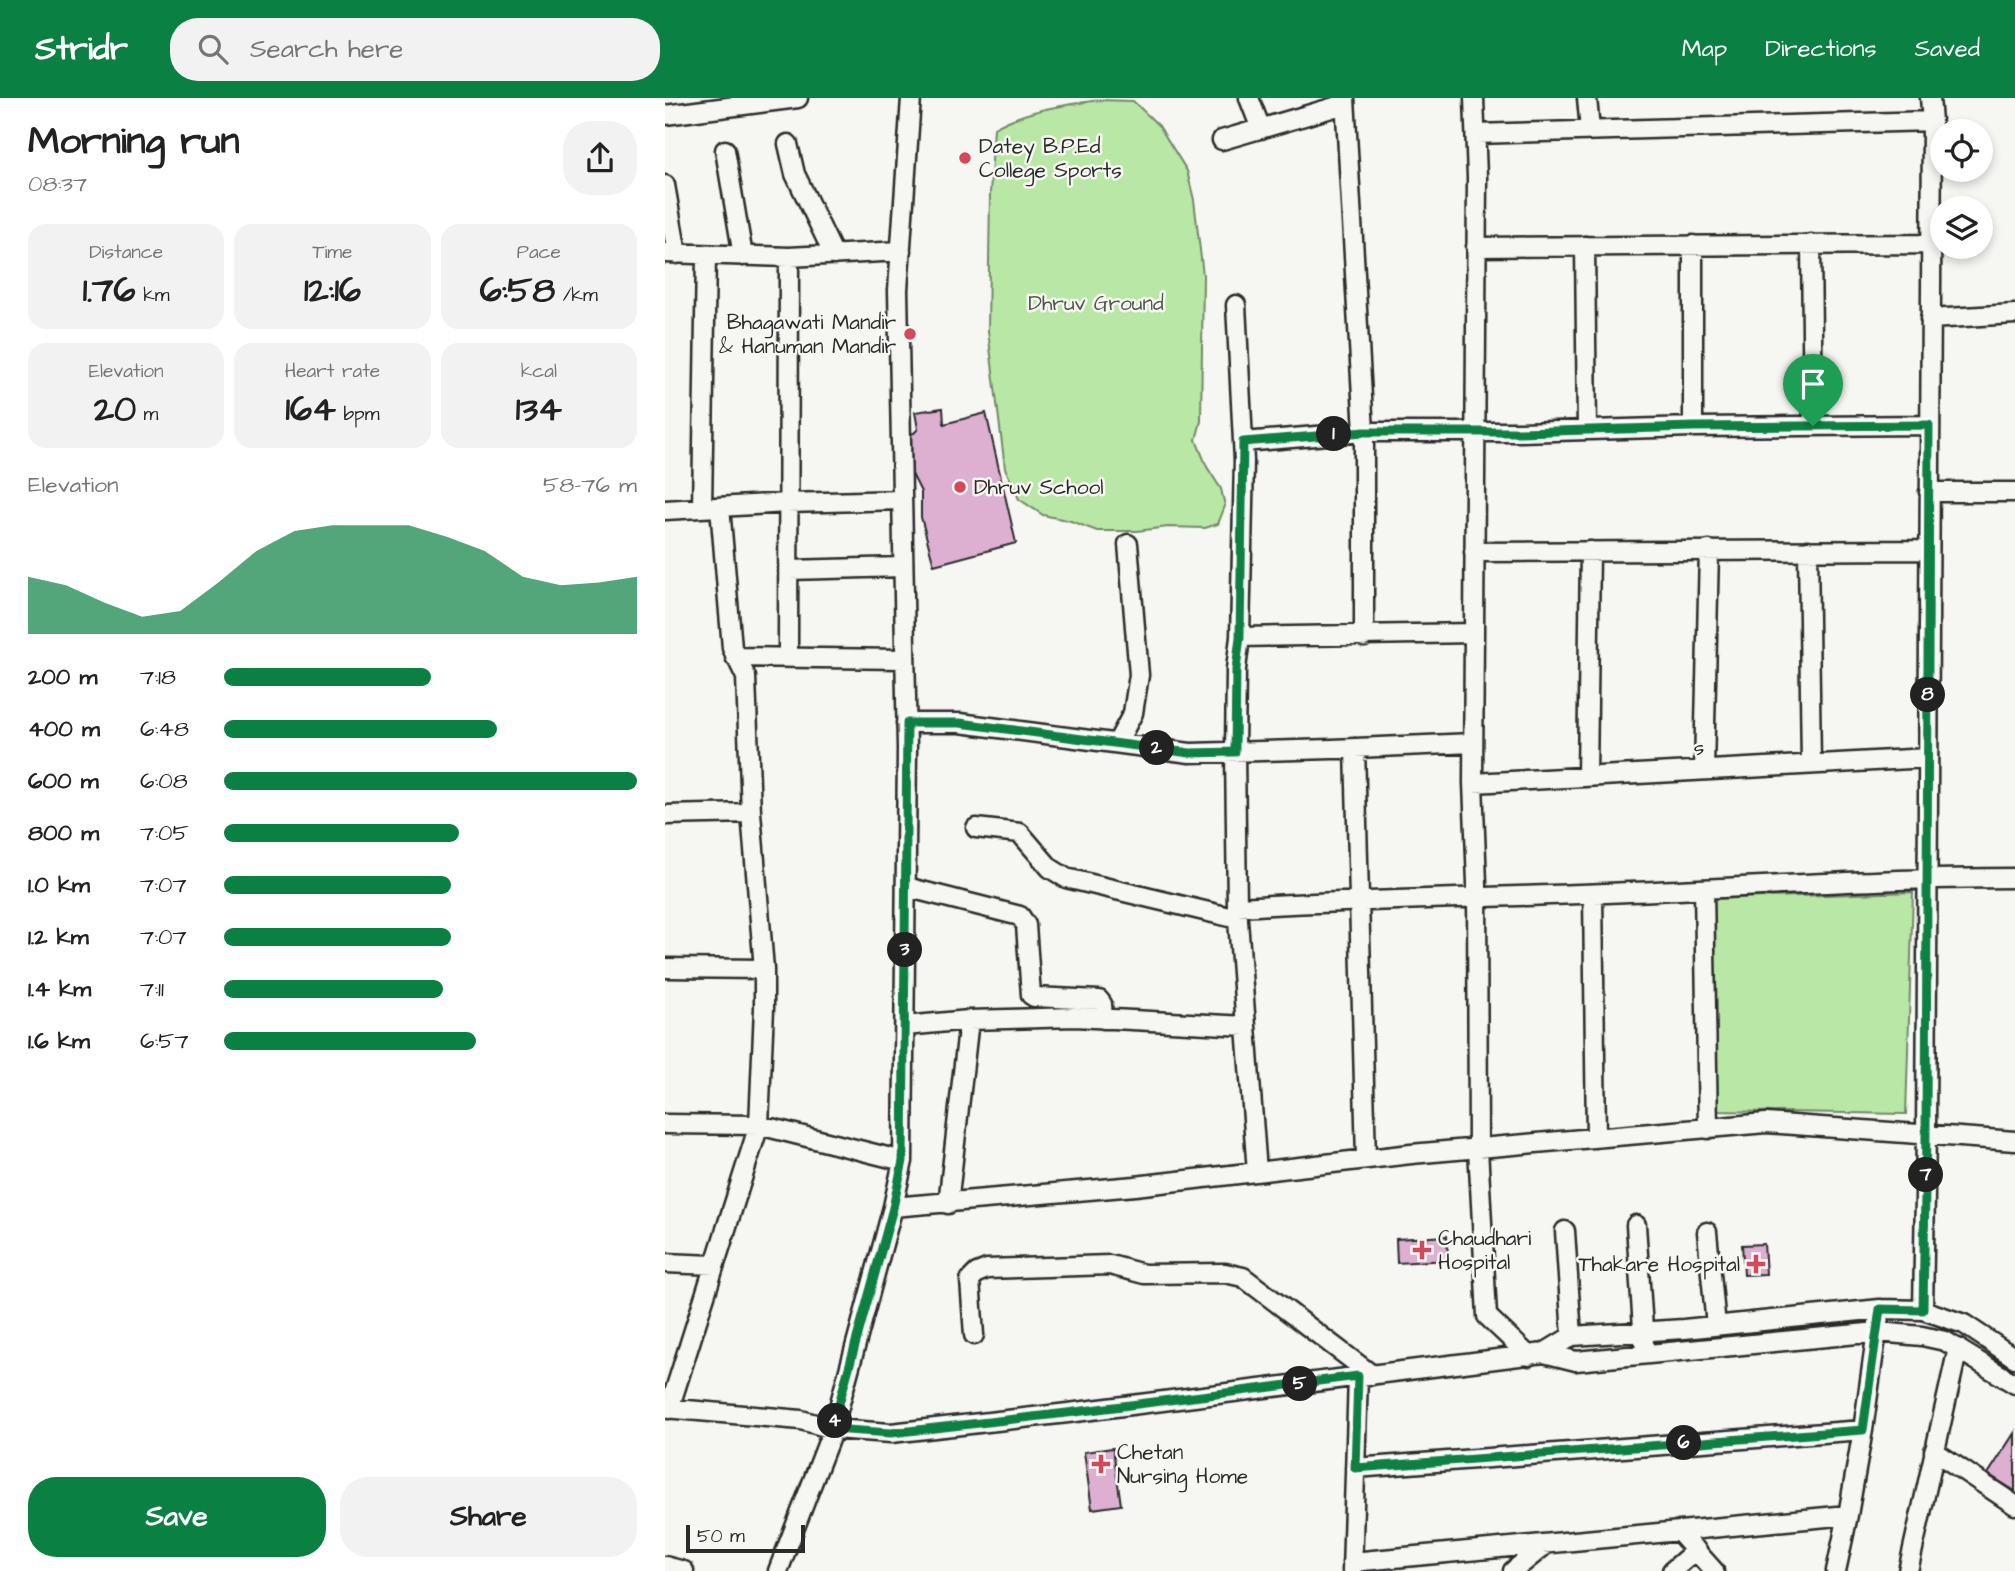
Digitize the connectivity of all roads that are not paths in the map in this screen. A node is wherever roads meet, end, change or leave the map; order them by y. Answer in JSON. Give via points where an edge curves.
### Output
{"nodes":[{"id":1,"x":798,"y":98,"type":"edge"},
{"id":2,"x":911,"y":98,"type":"edge"},
{"id":3,"x":1249,"y":98,"type":"edge"},
{"id":4,"x":1475,"y":98,"type":"edge"},
{"id":5,"x":1587,"y":98,"type":"edge"},
{"id":6,"x":1930,"y":98,"type":"edge"},
{"id":7,"x":752,"y":100,"type":"edge"},
{"id":8,"x":1345,"y":101,"type":"edge"},
{"id":9,"x":695,"y":104,"type":"edge"},
{"id":10,"x":665,"y":116,"type":"edge"},
{"id":11,"x":1933,"y":119,"type":"edge"},
{"id":12,"x":1930,"y":121,"type":"edge"},
{"id":13,"x":1261,"y":129,"type":"junction"},
{"id":14,"x":1590,"y":130,"type":"junction"},
{"id":15,"x":1476,"y":134,"type":"junction"},
{"id":16,"x":1222,"y":140,"type":"dead end"},
{"id":17,"x":788,"y":144,"type":"dead end"},
{"id":18,"x":725,"y":150,"type":"dead end"},
{"id":19,"x":665,"y":185,"type":"edge"},
{"id":20,"x":1811,"y":244,"type":"junction"},
{"id":21,"x":1930,"y":244,"type":"edge"},
{"id":22,"x":1693,"y":245,"type":"junction"},
{"id":23,"x":1585,"y":246,"type":"junction"},
{"id":24,"x":1476,"y":247,"type":"junction"},
{"id":25,"x":901,"y":251,"type":"junction"},
{"id":26,"x":671,"y":253,"type":"edge"},
{"id":27,"x":706,"y":255,"type":"junction"},
{"id":28,"x":834,"y":255,"type":"junction"},
{"id":29,"x":743,"y":256,"type":"junction"},
{"id":30,"x":789,"y":257,"type":"junction"},
{"id":31,"x":1930,"y":259,"type":"edge"},
{"id":32,"x":1236,"y":305,"type":"dead end"},
{"id":33,"x":2015,"y":314,"type":"edge"},
{"id":34,"x":1930,"y":318,"type":"junction"},
{"id":35,"x":1929,"y":425,"type":"junction"},
{"id":36,"x":1813,"y":426,"type":"junction"},
{"id":37,"x":1693,"y":427,"type":"junction"},
{"id":38,"x":1587,"y":430,"type":"junction"},
{"id":39,"x":1474,"y":431,"type":"junction"},
{"id":40,"x":1364,"y":432,"type":"junction"},
{"id":41,"x":1243,"y":442,"type":"junction"},
{"id":42,"x":1929,"y":492,"type":"junction"},
{"id":43,"x":2015,"y":492,"type":"edge"},
{"id":44,"x":902,"y":499,"type":"junction"},
{"id":45,"x":787,"y":503,"type":"junction"},
{"id":46,"x":720,"y":507,"type":"junction"},
{"id":47,"x":702,"y":508,"type":"junction"},
{"id":48,"x":665,"y":510,"type":"edge"},
{"id":49,"x":1128,"y":544,"type":"dead end"},
{"id":50,"x":1808,"y":550,"type":"junction"},
{"id":51,"x":1929,"y":550,"type":"junction"},
{"id":52,"x":1590,"y":551,"type":"junction"},
{"id":53,"x":1709,"y":551,"type":"junction"},
{"id":54,"x":1474,"y":552,"type":"junction"},
{"id":55,"x":904,"y":567,"type":"junction"},
{"id":56,"x":789,"y":570,"type":"junction"},
{"id":57,"x":1474,"y":633,"type":"junction"},
{"id":58,"x":1240,"y":637,"type":"junction"},
{"id":59,"x":1364,"y":637,"type":"junction"},
{"id":60,"x":735,"y":657,"type":"junction"},
{"id":61,"x":788,"y":657,"type":"junction"},
{"id":62,"x":905,"y":659,"type":"junction"},
{"id":63,"x":907,"y":723,"type":"junction"},
{"id":64,"x":1117,"y":743,"type":"junction"},
{"id":65,"x":1473,"y":743,"type":"junction"},
{"id":66,"x":1355,"y":748,"type":"junction"},
{"id":67,"x":1235,"y":752,"type":"junction"},
{"id":68,"x":1928,"y":758,"type":"junction"},
{"id":69,"x":1811,"y":764,"type":"junction"},
{"id":70,"x":1704,"y":770,"type":"junction"},
{"id":71,"x":1587,"y":777,"type":"junction"},
{"id":72,"x":1473,"y":783,"type":"junction"},
{"id":73,"x":751,"y":813,"type":"junction"},
{"id":74,"x":665,"y":814,"type":"edge"},
{"id":75,"x":976,"y":828,"type":"dead end"},
{"id":76,"x":2015,"y":877,"type":"edge"},
{"id":77,"x":1928,"y":878,"type":"junction"},
{"id":78,"x":906,"y":887,"type":"junction"},
{"id":79,"x":1704,"y":889,"type":"junction"},
{"id":80,"x":1593,"y":894,"type":"junction"},
{"id":81,"x":1477,"y":897,"type":"junction"},
{"id":82,"x":1360,"y":900,"type":"junction"},
{"id":83,"x":1237,"y":913,"type":"junction"},
{"id":84,"x":665,"y":968,"type":"edge"},
{"id":85,"x":764,"y":969,"type":"junction"},
{"id":86,"x":1103,"y":1019,"type":"junction"},
{"id":87,"x":969,"y":1020,"type":"junction"},
{"id":88,"x":905,"y":1026,"type":"junction"},
{"id":89,"x":1246,"y":1026,"type":"junction"},
{"id":90,"x":665,"y":1124,"type":"edge"},
{"id":91,"x":759,"y":1125,"type":"junction"},
{"id":92,"x":1708,"y":1129,"type":"junction"},
{"id":93,"x":1926,"y":1135,"type":"junction"},
{"id":94,"x":1596,"y":1138,"type":"junction"},
{"id":95,"x":2015,"y":1141,"type":"edge"},
{"id":96,"x":1478,"y":1149,"type":"junction"},
{"id":97,"x":1366,"y":1159,"type":"junction"},
{"id":98,"x":903,"y":1161,"type":"junction"},
{"id":99,"x":1257,"y":1172,"type":"junction"},
{"id":100,"x":948,"y":1204,"type":"junction"},
{"id":101,"x":893,"y":1208,"type":"junction"},
{"id":102,"x":1636,"y":1225,"type":"dead end"},
{"id":103,"x":1565,"y":1231,"type":"dead end"},
{"id":104,"x":1707,"y":1232,"type":"dead end"},
{"id":105,"x":665,"y":1263,"type":"edge"},
{"id":106,"x":714,"y":1265,"type":"junction"},
{"id":107,"x":1880,"y":1309,"type":"junction"},
{"id":108,"x":1923,"y":1310,"type":"junction"},
{"id":109,"x":1716,"y":1326,"type":"junction"},
{"id":110,"x":1643,"y":1331,"type":"junction"},
{"id":111,"x":1878,"y":1332,"type":"junction"},
{"id":112,"x":974,"y":1335,"type":"dead end"},
{"id":113,"x":1572,"y":1336,"type":"junction"},
{"id":114,"x":1958,"y":1348,"type":"junction"},
{"id":115,"x":1537,"y":1354,"type":"junction"},
{"id":116,"x":1644,"y":1354,"type":"junction"},
{"id":117,"x":2015,"y":1358,"type":"edge"},
{"id":118,"x":1365,"y":1375,"type":"junction"},
{"id":119,"x":2015,"y":1384,"type":"edge"},
{"id":120,"x":667,"y":1409,"type":"edge"},
{"id":121,"x":832,"y":1429,"type":"junction"},
{"id":122,"x":1863,"y":1430,"type":"junction"},
{"id":123,"x":1934,"y":1451,"type":"junction"},
{"id":124,"x":1355,"y":1468,"type":"junction"},
{"id":125,"x":2015,"y":1505,"type":"edge"},
{"id":126,"x":1848,"y":1515,"type":"junction"},
{"id":127,"x":1679,"y":1532,"type":"junction"},
{"id":128,"x":1546,"y":1544,"type":"junction"},
{"id":129,"x":1696,"y":1550,"type":"junction"},
{"id":130,"x":665,"y":1566,"type":"edge"},
{"id":131,"x":1352,"y":1566,"type":"edge"},
{"id":132,"x":684,"y":1571,"type":"edge"},
{"id":133,"x":778,"y":1571,"type":"edge"},
{"id":134,"x":1513,"y":1571,"type":"edge"},
{"id":135,"x":1672,"y":1571,"type":"edge"},
{"id":136,"x":1714,"y":1571,"type":"edge"},
{"id":137,"x":1836,"y":1571,"type":"edge"},
{"id":138,"x":1908,"y":1571,"type":"edge"}],
"edges":[{"from":1,"to":7,"type":"street"},
{"from":2,"to":25,"type":"street"},
{"from":3,"to":13,"type":"street"},
{"from":4,"to":15,"type":"street"},
{"from":5,"to":14,"type":"street"},
{"from":6,"to":11,"type":"street"},
{"from":7,"to":9,"type":"street"},
{"from":8,"to":13,"type":"street"},
{"from":8,"to":40,"type":"street"},
{"from":9,"to":10,"type":"street"},
{"from":12,"to":14,"type":"street"},
{"from":13,"to":16,"type":"street"},
{"from":14,"to":15,"type":"street"},
{"from":15,"to":24,"type":"street"},
{"from":17,"to":28,"type":"street","via":[[795,174]]},
{"from":18,"to":29,"type":"street"},
{"from":19,"to":26,"type":"street"},
{"from":20,"to":21,"type":"street"},
{"from":20,"to":22,"type":"street"},
{"from":20,"to":36,"type":"street"},
{"from":22,"to":23,"type":"street"},
{"from":22,"to":37,"type":"street"},
{"from":23,"to":24,"type":"street"},
{"from":23,"to":38,"type":"street"},
{"from":24,"to":39,"type":"street"},
{"from":25,"to":28,"type":"street"},
{"from":25,"to":44,"type":"street"},
{"from":26,"to":27,"type":"street"},
{"from":27,"to":29,"type":"street"},
{"from":27,"to":47,"type":"street"},
{"from":28,"to":30,"type":"street"},
{"from":29,"to":30,"type":"street"},
{"from":30,"to":45,"type":"street"},
{"from":31,"to":34,"type":"street"},
{"from":32,"to":41,"type":"street"},
{"from":33,"to":34,"type":"street"},
{"from":34,"to":35,"type":"street"},
{"from":35,"to":36,"type":"street"},
{"from":35,"to":42,"type":"street"},
{"from":36,"to":37,"type":"street"},
{"from":37,"to":38,"type":"street"},
{"from":38,"to":39,"type":"street"},
{"from":39,"to":40,"type":"street"},
{"from":39,"to":54,"type":"street"},
{"from":40,"to":41,"type":"street"},
{"from":40,"to":59,"type":"street"},
{"from":41,"to":58,"type":"street"},
{"from":42,"to":43,"type":"street"},
{"from":42,"to":51,"type":"street"},
{"from":44,"to":45,"type":"street"},
{"from":44,"to":55,"type":"street"},
{"from":45,"to":46,"type":"street"},
{"from":45,"to":56,"type":"street"},
{"from":46,"to":47,"type":"street"},
{"from":46,"to":60,"type":"street"},
{"from":47,"to":48,"type":"street"},
{"from":49,"to":64,"type":"street","via":[[1139,675],[1133,713]]},
{"from":50,"to":51,"type":"street"},
{"from":50,"to":53,"type":"street"},
{"from":50,"to":69,"type":"street"},
{"from":51,"to":68,"type":"street"},
{"from":52,"to":53,"type":"street"},
{"from":52,"to":54,"type":"street"},
{"from":52,"to":71,"type":"street"},
{"from":53,"to":70,"type":"street"},
{"from":54,"to":57,"type":"street"},
{"from":55,"to":56,"type":"street"},
{"from":55,"to":62,"type":"street"},
{"from":56,"to":61,"type":"street"},
{"from":57,"to":59,"type":"street"},
{"from":57,"to":65,"type":"street"},
{"from":58,"to":59,"type":"street"},
{"from":58,"to":67,"type":"street"},
{"from":60,"to":61,"type":"street"},
{"from":60,"to":73,"type":"street","via":[[746,677]]},
{"from":61,"to":62,"type":"street"},
{"from":62,"to":63,"type":"street"},
{"from":63,"to":64,"type":"street","via":[[960,723]]},
{"from":63,"to":78,"type":"street"},
{"from":64,"to":67,"type":"street","via":[[1190,753]]},
{"from":65,"to":66,"type":"street"},
{"from":65,"to":72,"type":"street"},
{"from":66,"to":67,"type":"street"},
{"from":66,"to":82,"type":"street"},
{"from":67,"to":83,"type":"street"},
{"from":68,"to":69,"type":"street","name":"s"},
{"from":68,"to":77,"type":"street"},
{"from":69,"to":70,"type":"street","name":"s"},
{"from":70,"to":71,"type":"street","name":"s"},
{"from":71,"to":72,"type":"street","name":"s"},
{"from":72,"to":81,"type":"street"},
{"from":73,"to":74,"type":"street"},
{"from":73,"to":85,"type":"street"},
{"from":75,"to":83,"type":"street","via":[[1020,833],[1066,878]]},
{"from":76,"to":77,"type":"street"},
{"from":77,"to":79,"type":"street"},
{"from":77,"to":93,"type":"street"},
{"from":78,"to":86,"type":"street","via":[[1020,916],[1026,925],[1031,995],[1099,999]]},
{"from":78,"to":88,"type":"street"},
{"from":79,"to":80,"type":"street"},
{"from":79,"to":92,"type":"street"},
{"from":80,"to":81,"type":"street"},
{"from":80,"to":94,"type":"street"},
{"from":81,"to":82,"type":"street"},
{"from":81,"to":96,"type":"street"},
{"from":82,"to":83,"type":"street"},
{"from":82,"to":97,"type":"street"},
{"from":83,"to":89,"type":"street"},
{"from":84,"to":85,"type":"street"},
{"from":85,"to":91,"type":"street"},
{"from":86,"to":87,"type":"street"},
{"from":86,"to":89,"type":"street"},
{"from":87,"to":88,"type":"street"},
{"from":87,"to":100,"type":"street"},
{"from":88,"to":98,"type":"street"},
{"from":89,"to":99,"type":"street"},
{"from":90,"to":91,"type":"street"},
{"from":91,"to":98,"type":"street"},
{"from":91,"to":106,"type":"street"},
{"from":92,"to":93,"type":"street","via":[[1766,1124]]},
{"from":92,"to":94,"type":"street"},
{"from":93,"to":95,"type":"street"},
{"from":93,"to":108,"type":"street"},
{"from":94,"to":96,"type":"street"},
{"from":96,"to":97,"type":"street"},
{"from":96,"to":115,"type":"street","via":[[1487,1315]]},
{"from":97,"to":99,"type":"street"},
{"from":98,"to":101,"type":"street"},
{"from":99,"to":100,"type":"street"},
{"from":100,"to":101,"type":"street"},
{"from":101,"to":121,"type":"street"},
{"from":102,"to":110,"type":"street"},
{"from":103,"to":113,"type":"street"},
{"from":104,"to":109,"type":"street"},
{"from":105,"to":106,"type":"street"},
{"from":106,"to":120,"type":"street"},
{"from":107,"to":108,"type":"street"},
{"from":107,"to":109,"type":"street"},
{"from":107,"to":111,"type":"street"},
{"from":108,"to":117,"type":"street","via":[[1964,1324]]},
{"from":109,"to":110,"type":"street"},
{"from":110,"to":113,"type":"street"},
{"from":110,"to":116,"type":"street"},
{"from":111,"to":114,"type":"street","via":[[1936,1338]]},
{"from":111,"to":116,"type":"street"},
{"from":111,"to":122,"type":"street"},
{"from":112,"to":118,"type":"street","via":[[970,1280],[987,1269],[1110,1265],[1154,1275],[1225,1273],[1243,1277]]},
{"from":113,"to":115,"type":"street"},
{"from":114,"to":119,"type":"street"},
{"from":114,"to":123,"type":"street"},
{"from":115,"to":116,"type":"street","via":[[1576,1360]]},
{"from":115,"to":118,"type":"street"},
{"from":118,"to":121,"type":"street","via":[[891,1433]]},
{"from":118,"to":124,"type":"street"},
{"from":120,"to":121,"type":"street","via":[[801,1420]]},
{"from":121,"to":133,"type":"street"},
{"from":122,"to":124,"type":"street"},
{"from":122,"to":126,"type":"street"},
{"from":123,"to":125,"type":"street"},
{"from":123,"to":138,"type":"street"},
{"from":124,"to":131,"type":"street"},
{"from":126,"to":127,"type":"street"},
{"from":126,"to":137,"type":"street"},
{"from":127,"to":128,"type":"street"},
{"from":127,"to":129,"type":"street"},
{"from":128,"to":131,"type":"street"},
{"from":128,"to":134,"type":"street"},
{"from":129,"to":135,"type":"street"},
{"from":129,"to":136,"type":"street"},
{"from":130,"to":132,"type":"street"}]}
